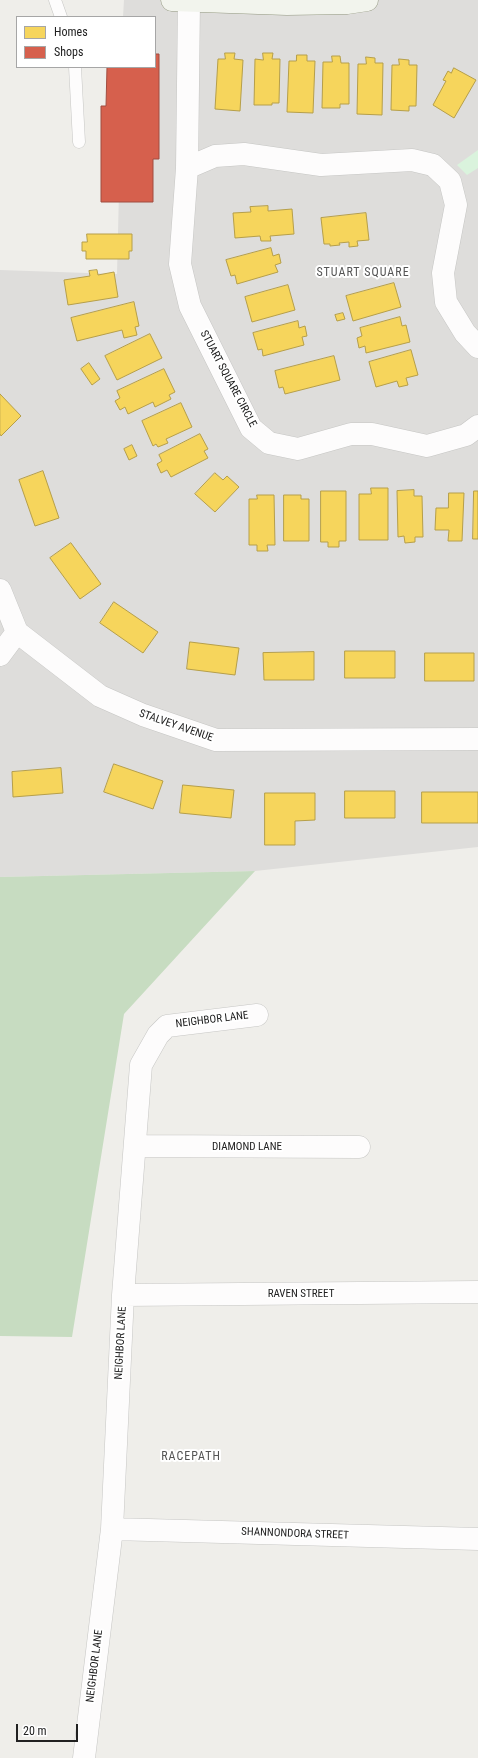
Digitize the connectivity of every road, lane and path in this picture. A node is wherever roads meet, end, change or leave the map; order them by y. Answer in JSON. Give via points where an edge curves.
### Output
{"nodes":[{"id":1,"x":55,"y":0,"type":"edge"},
{"id":2,"x":367,"y":0,"type":"edge"},
{"id":3,"x":180,"y":1,"type":"edge"},
{"id":4,"x":61,"y":16,"type":"edge"},
{"id":5,"x":75,"y":68,"type":"edge"},
{"id":6,"x":79,"y":142,"type":"dead end"},
{"id":7,"x":187,"y":168,"type":"junction"},
{"id":8,"x":478,"y":347,"type":"edge"},
{"id":9,"x":478,"y":426,"type":"edge"},
{"id":10,"x":0,"y":590,"type":"edge"},
{"id":11,"x":17,"y":632,"type":"junction"},
{"id":12,"x":0,"y":655,"type":"edge"},
{"id":13,"x":478,"y":739,"type":"edge"},
{"id":14,"x":256,"y":1015,"type":"dead end"},
{"id":15,"x":135,"y":1146,"type":"junction"},
{"id":16,"x":359,"y":1147,"type":"dead end"},
{"id":17,"x":478,"y":1292,"type":"edge"},
{"id":18,"x":123,"y":1295,"type":"junction"},
{"id":19,"x":112,"y":1529,"type":"junction"},
{"id":20,"x":478,"y":1539,"type":"edge"},
{"id":21,"x":84,"y":1758,"type":"edge"}],
"edges":[{"from":1,"to":4,"type":"lane"},
{"from":2,"to":3,"type":"street","via":[[287,4]]},
{"from":3,"to":7,"type":"street","name":"STUART SQUARE CIRCLE"},
{"from":5,"to":6,"type":"lane"},
{"from":7,"to":8,"type":"street","via":[[216,156],[244,154],[321,164],[412,160],[433,164],[450,181],[456,205],[443,273],[446,302],[465,333]]},
{"from":7,"to":9,"type":"street","name":"STUART SQUARE CIRCLE","via":[[180,264],[190,306],[251,428],[269,443],[298,448],[350,434],[372,434],[427,446],[466,435]]},
{"from":10,"to":11,"type":"street"},
{"from":11,"to":12,"type":"street"},
{"from":11,"to":13,"type":"street","name":"STALVEY AVENUE","via":[[100,696],[143,715],[216,740]]},
{"from":14,"to":15,"type":"street","name":"NEIGHBOR LANE","via":[[167,1026],[158,1035],[142,1065]]},
{"from":15,"to":16,"type":"street","name":"DIAMOND LANE"},
{"from":15,"to":18,"type":"street","name":"NEIGHBOR LANE"},
{"from":17,"to":18,"type":"street","name":"RAVEN STREET"},
{"from":18,"to":19,"type":"street","name":"NEIGHBOR LANE"},
{"from":19,"to":20,"type":"street","name":"SHANNONDORA STREET"},
{"from":19,"to":21,"type":"street","name":"NEIGHBOR LANE"}]}
